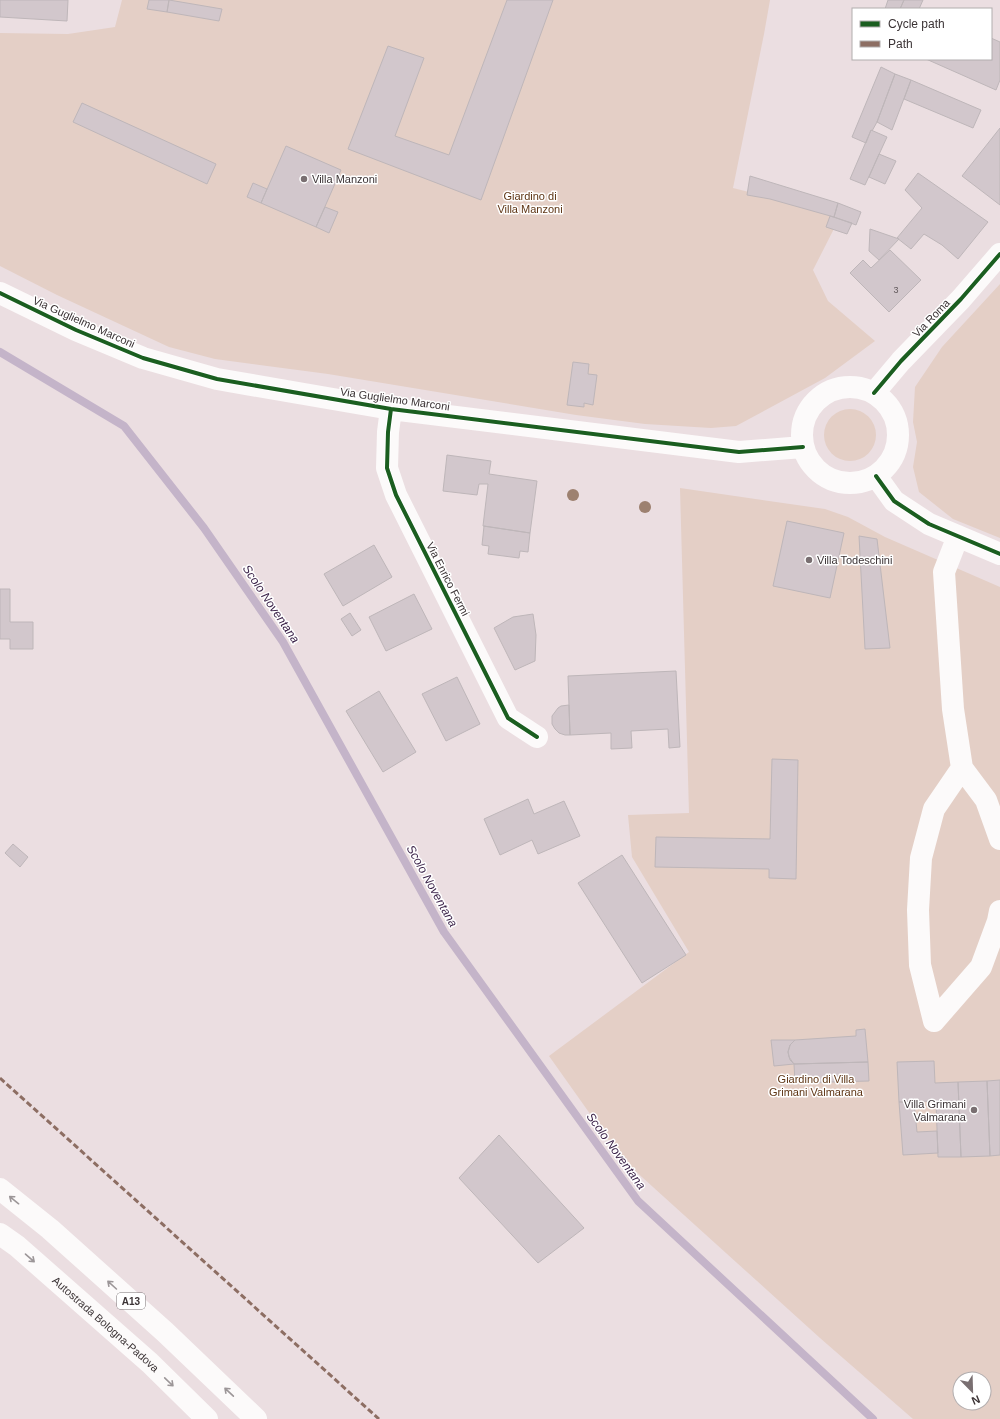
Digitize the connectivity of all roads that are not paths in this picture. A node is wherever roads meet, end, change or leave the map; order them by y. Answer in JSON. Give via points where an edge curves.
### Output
{"nodes":[{"id":1,"x":1000,"y":254,"type":"edge"},
{"id":2,"x":0,"y":292,"type":"edge"},
{"id":3,"x":874,"y":393,"type":"junction"},
{"id":4,"x":391,"y":409,"type":"junction"},
{"id":5,"x":803,"y":447,"type":"junction"},
{"id":6,"x":876,"y":476,"type":"junction"},
{"id":7,"x":958,"y":536,"type":"junction"},
{"id":8,"x":1000,"y":554,"type":"edge"},
{"id":9,"x":536,"y":736,"type":"dead end"},
{"id":10,"x":962,"y":768,"type":"junction"},
{"id":11,"x":1000,"y":840,"type":"edge"},
{"id":12,"x":1000,"y":911,"type":"edge"},
{"id":13,"x":0,"y":1189,"type":"edge"},
{"id":14,"x":0,"y":1234,"type":"edge"},
{"id":15,"x":207,"y":1419,"type":"edge"},
{"id":16,"x":256,"y":1419,"type":"edge"}],
"edges":[{"from":1,"to":3,"type":"main road","name":"Via Roma"},
{"from":2,"to":4,"type":"main road","name":"Via Guglielmo Marconi","via":[[76,330],[143,358],[217,379]]},
{"from":3,"to":5,"type":"main road","via":[[859,388],[843,388],[828,393],[815,402],[806,416],[802,431]]},
{"from":3,"to":6,"type":"main road","via":[[885,402],[898,427],[895,455],[887,467]]},
{"from":4,"to":5,"type":"main road","name":"Via Guglielmo Marconi","via":[[739,452]]},
{"from":4,"to":9,"type":"main road","name":"Via Enrico Fermi","via":[[387,468],[396,495],[508,718]]},
{"from":5,"to":6,"type":"main road","via":[[811,464],[824,476],[841,483],[859,483]]},
{"from":6,"to":7,"type":"main road","via":[[894,501],[929,524]]},
{"from":7,"to":8,"type":"main road"},
{"from":7,"to":10,"type":"main road","via":[[944,572],[953,709]]},
{"from":10,"to":11,"type":"main road","via":[[986,800]]},
{"from":10,"to":12,"type":"main road","via":[[934,809],[921,858],[918,910],[920,965],[934,1021],[980,967]]},
{"from":16,"to":13,"type":"main road","number":"A13","one_way":true,"via":[[165,1332],[50,1229]]},
{"from":14,"to":15,"type":"main road","name":"Autostrada Bologna-Padova","one_way":true,"via":[[23,1251],[150,1363]]}]}
